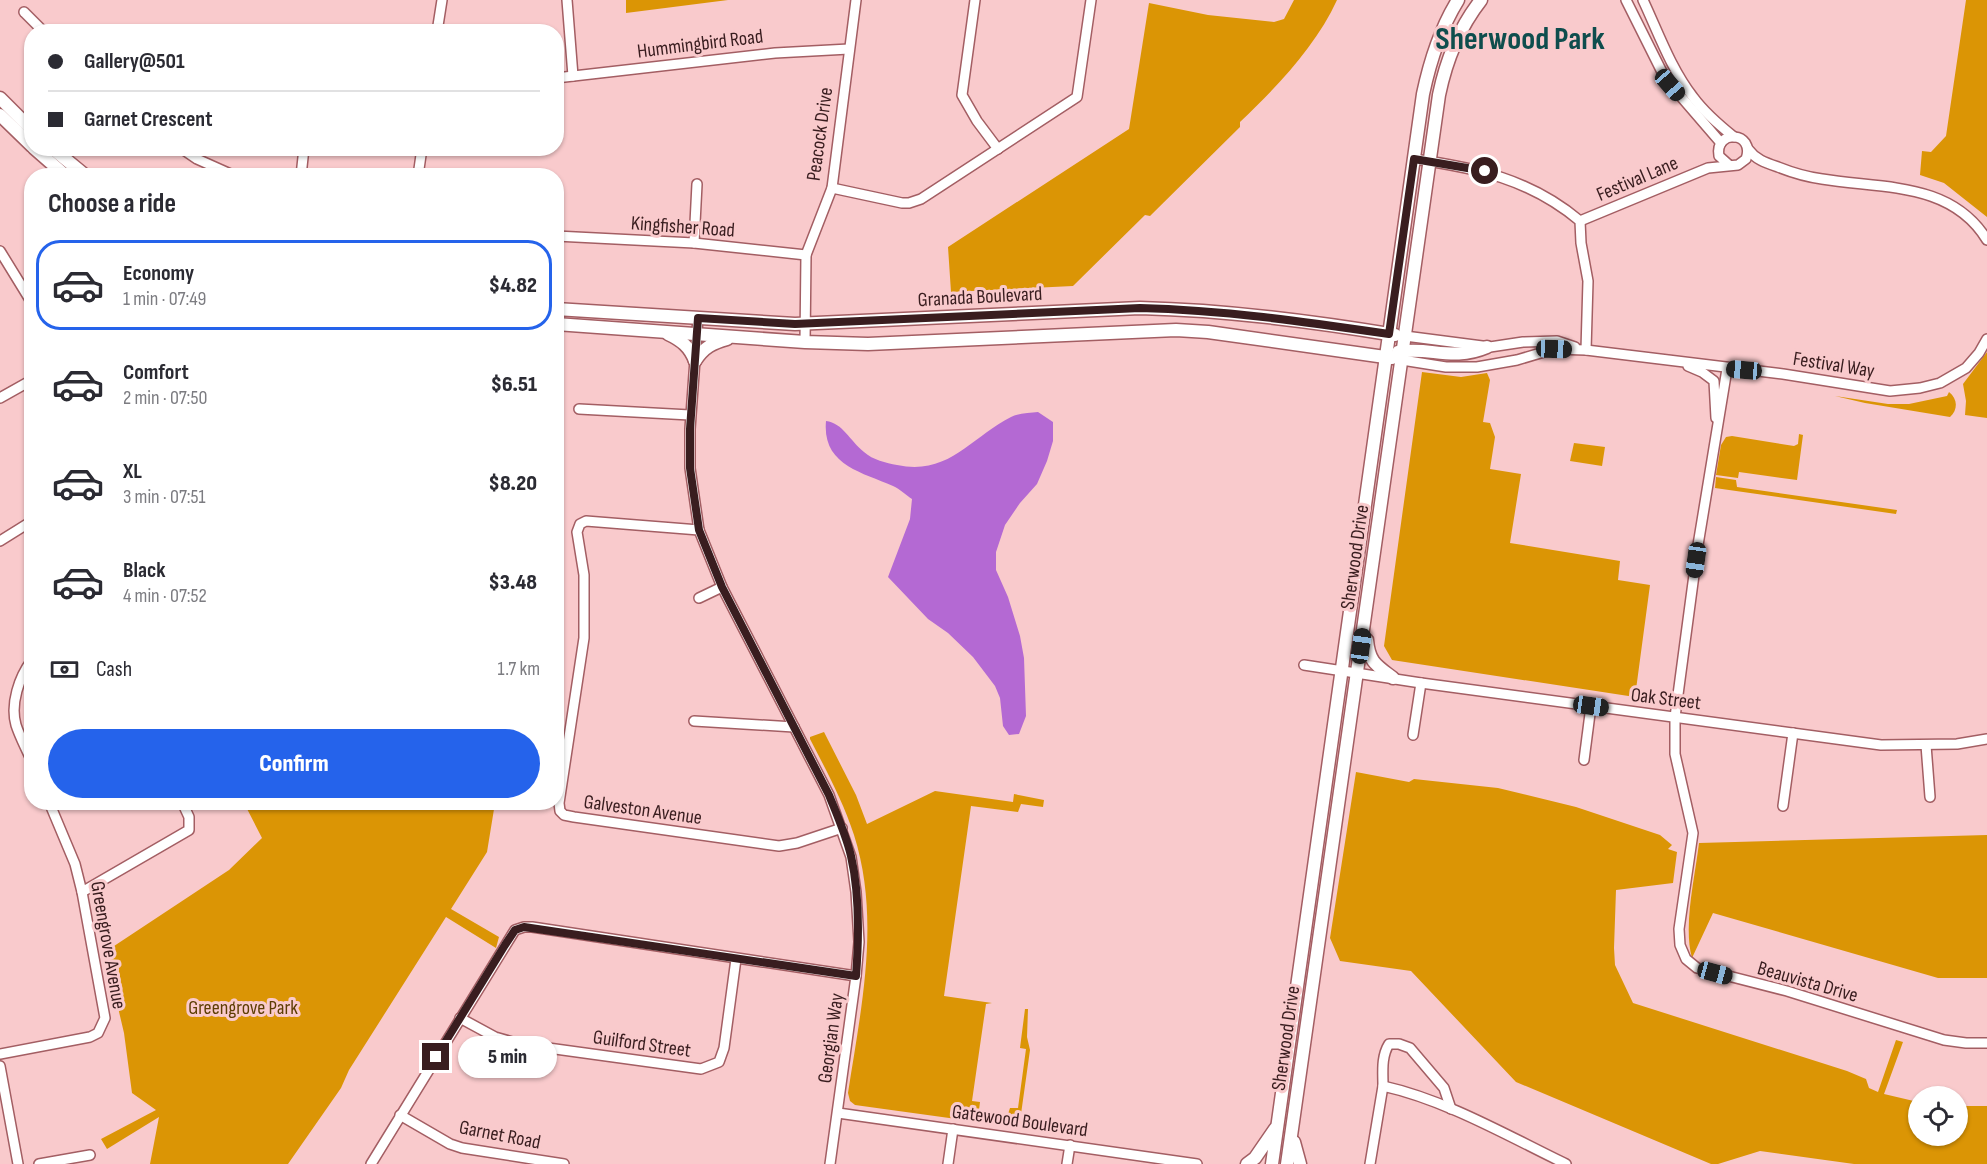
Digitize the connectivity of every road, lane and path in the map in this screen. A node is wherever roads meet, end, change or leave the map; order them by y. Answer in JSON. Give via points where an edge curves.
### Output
{"nodes":[{"id":1,"x":442,"y":0,"type":"edge"},
{"id":2,"x":567,"y":0,"type":"edge"},
{"id":3,"x":856,"y":0,"type":"edge"},
{"id":4,"x":975,"y":0,"type":"edge"},
{"id":5,"x":1091,"y":0,"type":"edge"},
{"id":6,"x":1458,"y":0,"type":"edge"},
{"id":7,"x":1481,"y":0,"type":"edge"},
{"id":8,"x":1626,"y":0,"type":"edge"},
{"id":9,"x":1643,"y":0,"type":"edge"},
{"id":10,"x":24,"y":12,"type":"dead end"},
{"id":11,"x":36,"y":24,"type":"edge"},
{"id":12,"x":438,"y":24,"type":"edge"},
{"id":13,"x":849,"y":50,"type":"junction"},
{"id":14,"x":573,"y":76,"type":"junction"},
{"id":15,"x":564,"y":77,"type":"edge"},
{"id":16,"x":0,"y":98,"type":"edge"},
{"id":17,"x":0,"y":115,"type":"edge"},
{"id":18,"x":24,"y":122,"type":"edge"},
{"id":19,"x":1734,"y":136,"type":"junction"},
{"id":20,"x":24,"y":138,"type":"edge"},
{"id":21,"x":1720,"y":147,"type":"junction"},
{"id":22,"x":998,"y":149,"type":"junction"},
{"id":23,"x":1748,"y":149,"type":"junction"},
{"id":24,"x":43,"y":156,"type":"edge"},
{"id":25,"x":62,"y":156,"type":"edge"},
{"id":26,"x":193,"y":156,"type":"edge"},
{"id":27,"x":1414,"y":159,"type":"junction"},
{"id":28,"x":1429,"y":161,"type":"junction"},
{"id":29,"x":1729,"y":165,"type":"junction"},
{"id":30,"x":57,"y":168,"type":"edge"},
{"id":31,"x":76,"y":168,"type":"edge"},
{"id":32,"x":218,"y":168,"type":"edge"},
{"id":33,"x":1708,"y":168,"type":"junction"},
{"id":34,"x":697,"y":183,"type":"dead end"},
{"id":35,"x":832,"y":188,"type":"junction"},
{"id":36,"x":1580,"y":221,"type":"junction"},
{"id":37,"x":564,"y":236,"type":"edge"},
{"id":38,"x":1987,"y":240,"type":"edge"},
{"id":39,"x":694,"y":243,"type":"junction"},
{"id":40,"x":0,"y":251,"type":"edge"},
{"id":41,"x":806,"y":255,"type":"junction"},
{"id":42,"x":24,"y":290,"type":"edge"},
{"id":43,"x":564,"y":310,"type":"edge"},
{"id":44,"x":698,"y":318,"type":"junction"},
{"id":45,"x":806,"y":324,"type":"junction"},
{"id":46,"x":564,"y":325,"type":"edge"},
{"id":47,"x":661,"y":331,"type":"junction"},
{"id":48,"x":697,"y":334,"type":"junction"},
{"id":49,"x":1389,"y":334,"type":"junction"},
{"id":50,"x":1405,"y":336,"type":"junction"},
{"id":51,"x":736,"y":337,"type":"junction"},
{"id":52,"x":1987,"y":339,"type":"edge"},
{"id":53,"x":806,"y":342,"type":"junction"},
{"id":54,"x":1487,"y":346,"type":"junction"},
{"id":55,"x":1586,"y":350,"type":"junction"},
{"id":56,"x":1403,"y":355,"type":"junction"},
{"id":57,"x":1386,"y":357,"type":"junction"},
{"id":58,"x":1673,"y":360,"type":"junction"},
{"id":59,"x":695,"y":361,"type":"junction"},
{"id":60,"x":1727,"y":369,"type":"junction"},
{"id":61,"x":24,"y":384,"type":"edge"},
{"id":62,"x":0,"y":398,"type":"edge"},
{"id":63,"x":579,"y":409,"type":"dead end"},
{"id":64,"x":690,"y":415,"type":"junction"},
{"id":65,"x":1716,"y":429,"type":"junction"},
{"id":66,"x":24,"y":526,"type":"edge"},
{"id":67,"x":699,"y":530,"type":"junction"},
{"id":68,"x":0,"y":541,"type":"edge"},
{"id":69,"x":722,"y":587,"type":"junction"},
{"id":70,"x":699,"y":598,"type":"dead end"},
{"id":71,"x":1363,"y":630,"type":"junction"},
{"id":72,"x":1304,"y":665,"type":"dead end"},
{"id":73,"x":24,"y":670,"type":"edge"},
{"id":74,"x":1342,"y":670,"type":"junction"},
{"id":75,"x":1358,"y":673,"type":"junction"},
{"id":76,"x":1393,"y":678,"type":"junction"},
{"id":77,"x":1421,"y":683,"type":"junction"},
{"id":78,"x":1591,"y":706,"type":"junction"},
{"id":79,"x":1675,"y":717,"type":"junction"},
{"id":80,"x":694,"y":721,"type":"dead end"},
{"id":81,"x":794,"y":727,"type":"junction"},
{"id":82,"x":1793,"y":733,"type":"junction"},
{"id":83,"x":1413,"y":735,"type":"dead end"},
{"id":84,"x":1987,"y":739,"type":"edge"},
{"id":85,"x":24,"y":743,"type":"edge"},
{"id":86,"x":1926,"y":745,"type":"junction"},
{"id":87,"x":1584,"y":760,"type":"dead end"},
{"id":88,"x":564,"y":776,"type":"edge"},
{"id":89,"x":1930,"y":796,"type":"dead end"},
{"id":90,"x":1783,"y":807,"type":"dead end"},
{"id":91,"x":52,"y":810,"type":"edge"},
{"id":92,"x":186,"y":810,"type":"edge"},
{"id":93,"x":560,"y":810,"type":"edge"},
{"id":94,"x":842,"y":828,"type":"junction"},
{"id":95,"x":82,"y":892,"type":"junction"},
{"id":96,"x":736,"y":959,"type":"junction"},
{"id":97,"x":856,"y":976,"type":"junction"},
{"id":98,"x":460,"y":1018,"type":"junction"},
{"id":99,"x":1987,"y":1043,"type":"edge"},
{"id":100,"x":0,"y":1054,"type":"edge"},
{"id":101,"x":0,"y":1065,"type":"edge"},
{"id":102,"x":1383,"y":1086,"type":"junction"},
{"id":103,"x":1451,"y":1109,"type":"junction"},
{"id":104,"x":838,"y":1113,"type":"junction"},
{"id":105,"x":400,"y":1115,"type":"junction"},
{"id":106,"x":1294,"y":1120,"type":"junction"},
{"id":107,"x":1277,"y":1125,"type":"junction"},
{"id":108,"x":953,"y":1129,"type":"junction"},
{"id":109,"x":1070,"y":1145,"type":"junction"},
{"id":110,"x":90,"y":1155,"type":"dead end"},
{"id":111,"x":1182,"y":1163,"type":"edge"},
{"id":112,"x":18,"y":1164,"type":"edge"},
{"id":113,"x":39,"y":1164,"type":"edge"},
{"id":114,"x":371,"y":1164,"type":"edge"},
{"id":115,"x":564,"y":1164,"type":"edge"},
{"id":116,"x":830,"y":1164,"type":"edge"},
{"id":117,"x":948,"y":1164,"type":"edge"},
{"id":118,"x":1067,"y":1164,"type":"edge"},
{"id":119,"x":1197,"y":1164,"type":"edge"},
{"id":120,"x":1246,"y":1164,"type":"edge"},
{"id":121,"x":1272,"y":1164,"type":"edge"},
{"id":122,"x":1287,"y":1164,"type":"edge"},
{"id":123,"x":1300,"y":1164,"type":"edge"},
{"id":124,"x":1370,"y":1164,"type":"edge"},
{"id":125,"x":1566,"y":1164,"type":"edge"}],
"edges":[{"from":1,"to":12,"type":"street"},
{"from":2,"to":14,"type":"street"},
{"from":3,"to":13,"type":"street","name":"Peacock Drive"},
{"from":4,"to":22,"type":"street","via":[[962,95]]},
{"from":5,"to":22,"type":"street","via":[[1077,97]]},
{"from":6,"to":27,"type":"main road","name":"Sherwood Drive","via":[[1428,69]]},
{"from":7,"to":28,"type":"main road","name":"Sherwood Drive","via":[[1461,30],[1444,72]]},
{"from":8,"to":21,"type":"street","via":[[1665,78]]},
{"from":9,"to":19,"type":"street","via":[[1687,89],[1710,117]]},
{"from":10,"to":11,"type":"street"},
{"from":13,"to":14,"type":"street","name":"Hummingbird Road","via":[[775,53]]},
{"from":13,"to":35,"type":"street","name":"Peacock Drive"},
{"from":14,"to":15,"type":"street","name":"Hummingbird Road"},
{"from":16,"to":18,"type":"main road"},
{"from":17,"to":20,"type":"main road"},
{"from":19,"to":21,"type":"street","via":[[1724,139]]},
{"from":19,"to":23,"type":"street","via":[[1743,140]]},
{"from":21,"to":29,"type":"street","via":[[1722,160]]},
{"from":21,"to":33,"type":"street","name":"Festival Lane"},
{"from":22,"to":35,"type":"street","via":[[909,203]]},
{"from":23,"to":29,"type":"street","via":[[1743,163]]},
{"from":23,"to":38,"type":"street","via":[[1754,158],[1796,174],[1936,196],[1957,207]]},
{"from":24,"to":30,"type":"main road"},
{"from":25,"to":31,"type":"main road"},
{"from":26,"to":32,"type":"street"},
{"from":27,"to":28,"type":"street"},
{"from":27,"to":49,"type":"main road","name":"Sherwood Drive"},
{"from":28,"to":36,"type":"street","via":[[1485,171],[1518,184]]},
{"from":28,"to":50,"type":"main road","name":"Sherwood Drive"},
{"from":29,"to":33,"type":"street","name":"Festival Lane"},
{"from":33,"to":36,"type":"street","name":"Festival Lane"},
{"from":34,"to":39,"type":"street"},
{"from":35,"to":41,"type":"street","name":"Peacock Drive"},
{"from":36,"to":55,"type":"street","via":[[1588,281]]},
{"from":37,"to":39,"type":"street","name":"Kingfisher Road"},
{"from":39,"to":41,"type":"street","name":"Kingfisher Road"},
{"from":40,"to":42,"type":"street"},
{"from":41,"to":45,"type":"street","name":"Peacock Drive"},
{"from":43,"to":44,"type":"main road","name":"Granada Boulevard"},
{"from":44,"to":45,"type":"main road","name":"Granada Boulevard"},
{"from":44,"to":48,"type":"street","name":"Georgian Way"},
{"from":45,"to":49,"type":"main road","name":"Granada Boulevard","via":[[1159,308],[1211,310]]},
{"from":45,"to":53,"type":"street","name":"Peacock Drive"},
{"from":46,"to":47,"type":"main road"},
{"from":47,"to":48,"type":"main road"},
{"from":47,"to":59,"type":"main road","via":[[682,342]]},
{"from":48,"to":51,"type":"main road"},
{"from":48,"to":59,"type":"street","name":"Georgian Way"},
{"from":49,"to":50,"type":"main road","name":"Granada Boulevard"},
{"from":49,"to":57,"type":"main road","name":"Sherwood Drive"},
{"from":50,"to":54,"type":"street","name":"Festival Way"},
{"from":50,"to":56,"type":"main road","name":"Sherwood Drive"},
{"from":51,"to":53,"type":"main road"},
{"from":51,"to":59,"type":"main road","via":[[710,344]]},
{"from":52,"to":60,"type":"street","name":"Festival Way","via":[[1966,368],[1940,383],[1920,388],[1890,391]]},
{"from":53,"to":57,"type":"main road","via":[[868,344],[1176,330]]},
{"from":54,"to":55,"type":"street","name":"Festival Way","via":[[1557,341]]},
{"from":54,"to":56,"type":"main road","via":[[1462,354]]},
{"from":55,"to":56,"type":"street","name":"Festival Way","via":[[1554,349],[1476,367],[1446,366]]},
{"from":55,"to":58,"type":"street","name":"Festival Way"},
{"from":56,"to":57,"type":"main road"},
{"from":56,"to":71,"type":"main road","name":"Sherwood Drive"},
{"from":57,"to":74,"type":"main road","name":"Sherwood Drive"},
{"from":58,"to":60,"type":"street","name":"Festival Way"},
{"from":58,"to":65,"type":"street","via":[[1714,381]]},
{"from":59,"to":64,"type":"street","name":"Georgian Way"},
{"from":60,"to":65,"type":"street"},
{"from":61,"to":62,"type":"street"},
{"from":63,"to":64,"type":"street"},
{"from":64,"to":67,"type":"street","name":"Georgian Way","via":[[690,468]]},
{"from":65,"to":79,"type":"street","name":"Beauvista Drive"},
{"from":66,"to":68,"type":"street"},
{"from":67,"to":69,"type":"street","name":"Georgian Way"},
{"from":67,"to":88,"type":"street","name":"Galveston Avenue","via":[[586,521],[580,524],[577,532],[584,576],[584,639]]},
{"from":69,"to":70,"type":"street"},
{"from":69,"to":81,"type":"street","name":"Georgian Way"},
{"from":71,"to":75,"type":"main road","name":"Sherwood Drive"},
{"from":71,"to":76,"type":"main road","via":[[1371,660]]},
{"from":72,"to":74,"type":"street","name":"Oak Street"},
{"from":73,"to":85,"type":"street","via":[[15,706],[15,722]]},
{"from":74,"to":75,"type":"street","name":"Oak Street"},
{"from":74,"to":107,"type":"main road","name":"Sherwood Drive"},
{"from":75,"to":76,"type":"street","name":"Oak Street"},
{"from":75,"to":106,"type":"main road","name":"Sherwood Drive"},
{"from":76,"to":77,"type":"street","name":"Oak Street"},
{"from":77,"to":78,"type":"street","name":"Oak Street"},
{"from":77,"to":83,"type":"street"},
{"from":78,"to":79,"type":"street","name":"Oak Street"},
{"from":78,"to":87,"type":"street"},
{"from":79,"to":82,"type":"street","name":"Oak Street"},
{"from":79,"to":99,"type":"street","name":"Beauvista Drive","via":[[1678,774],[1693,833],[1679,937],[1682,952],[1692,965],[1944,1040]]},
{"from":80,"to":81,"type":"street"},
{"from":81,"to":94,"type":"street","name":"Georgian Way"},
{"from":82,"to":86,"type":"street","name":"Oak Street","via":[[1881,745]]},
{"from":82,"to":90,"type":"street"},
{"from":84,"to":86,"type":"street","name":"Oak Street"},
{"from":86,"to":89,"type":"street"},
{"from":91,"to":95,"type":"street","name":"Greengrove Avenue"},
{"from":92,"to":95,"type":"street","via":[[189,830]]},
{"from":93,"to":94,"type":"street","name":"Galveston Avenue","via":[[574,817],[778,846]]},
{"from":94,"to":97,"type":"street","name":"Georgian Way","via":[[856,892]]},
{"from":95,"to":100,"type":"street","name":"Greengrove Avenue","via":[[105,1018],[103,1025],[90,1037]]},
{"from":96,"to":97,"type":"street"},
{"from":96,"to":98,"type":"street","via":[[524,927],[515,930]]},
{"from":96,"to":98,"type":"street","name":"Guilford Street","via":[[724,1048],[719,1062],[701,1069],[519,1044],[495,1037]]},
{"from":97,"to":104,"type":"street","name":"Georgian Way"},
{"from":98,"to":105,"type":"street"},
{"from":101,"to":112,"type":"street"},
{"from":102,"to":103,"type":"street"},
{"from":102,"to":103,"type":"street","via":[[1383,1056],[1389,1044],[1400,1044],[1410,1048],[1444,1088]]},
{"from":102,"to":124,"type":"street"},
{"from":103,"to":125,"type":"street"},
{"from":104,"to":108,"type":"street","name":"Gatewood Boulevard"},
{"from":104,"to":116,"type":"street","name":"Georgian Way"},
{"from":105,"to":114,"type":"street"},
{"from":105,"to":115,"type":"street","name":"Garnet Road","via":[[462,1148]]},
{"from":106,"to":122,"type":"main road","name":"Sherwood Drive"},
{"from":106,"to":123,"type":"main road"},
{"from":107,"to":120,"type":"main road","via":[[1255,1158]]},
{"from":107,"to":121,"type":"main road","name":"Sherwood Drive"},
{"from":108,"to":109,"type":"street","name":"Gatewood Boulevard"},
{"from":108,"to":117,"type":"street"},
{"from":109,"to":111,"type":"street","name":"Gatewood Boulevard"},
{"from":109,"to":118,"type":"street"},
{"from":110,"to":113,"type":"street"},
{"from":111,"to":119,"type":"street","name":"Gatewood Boulevard"}]}
